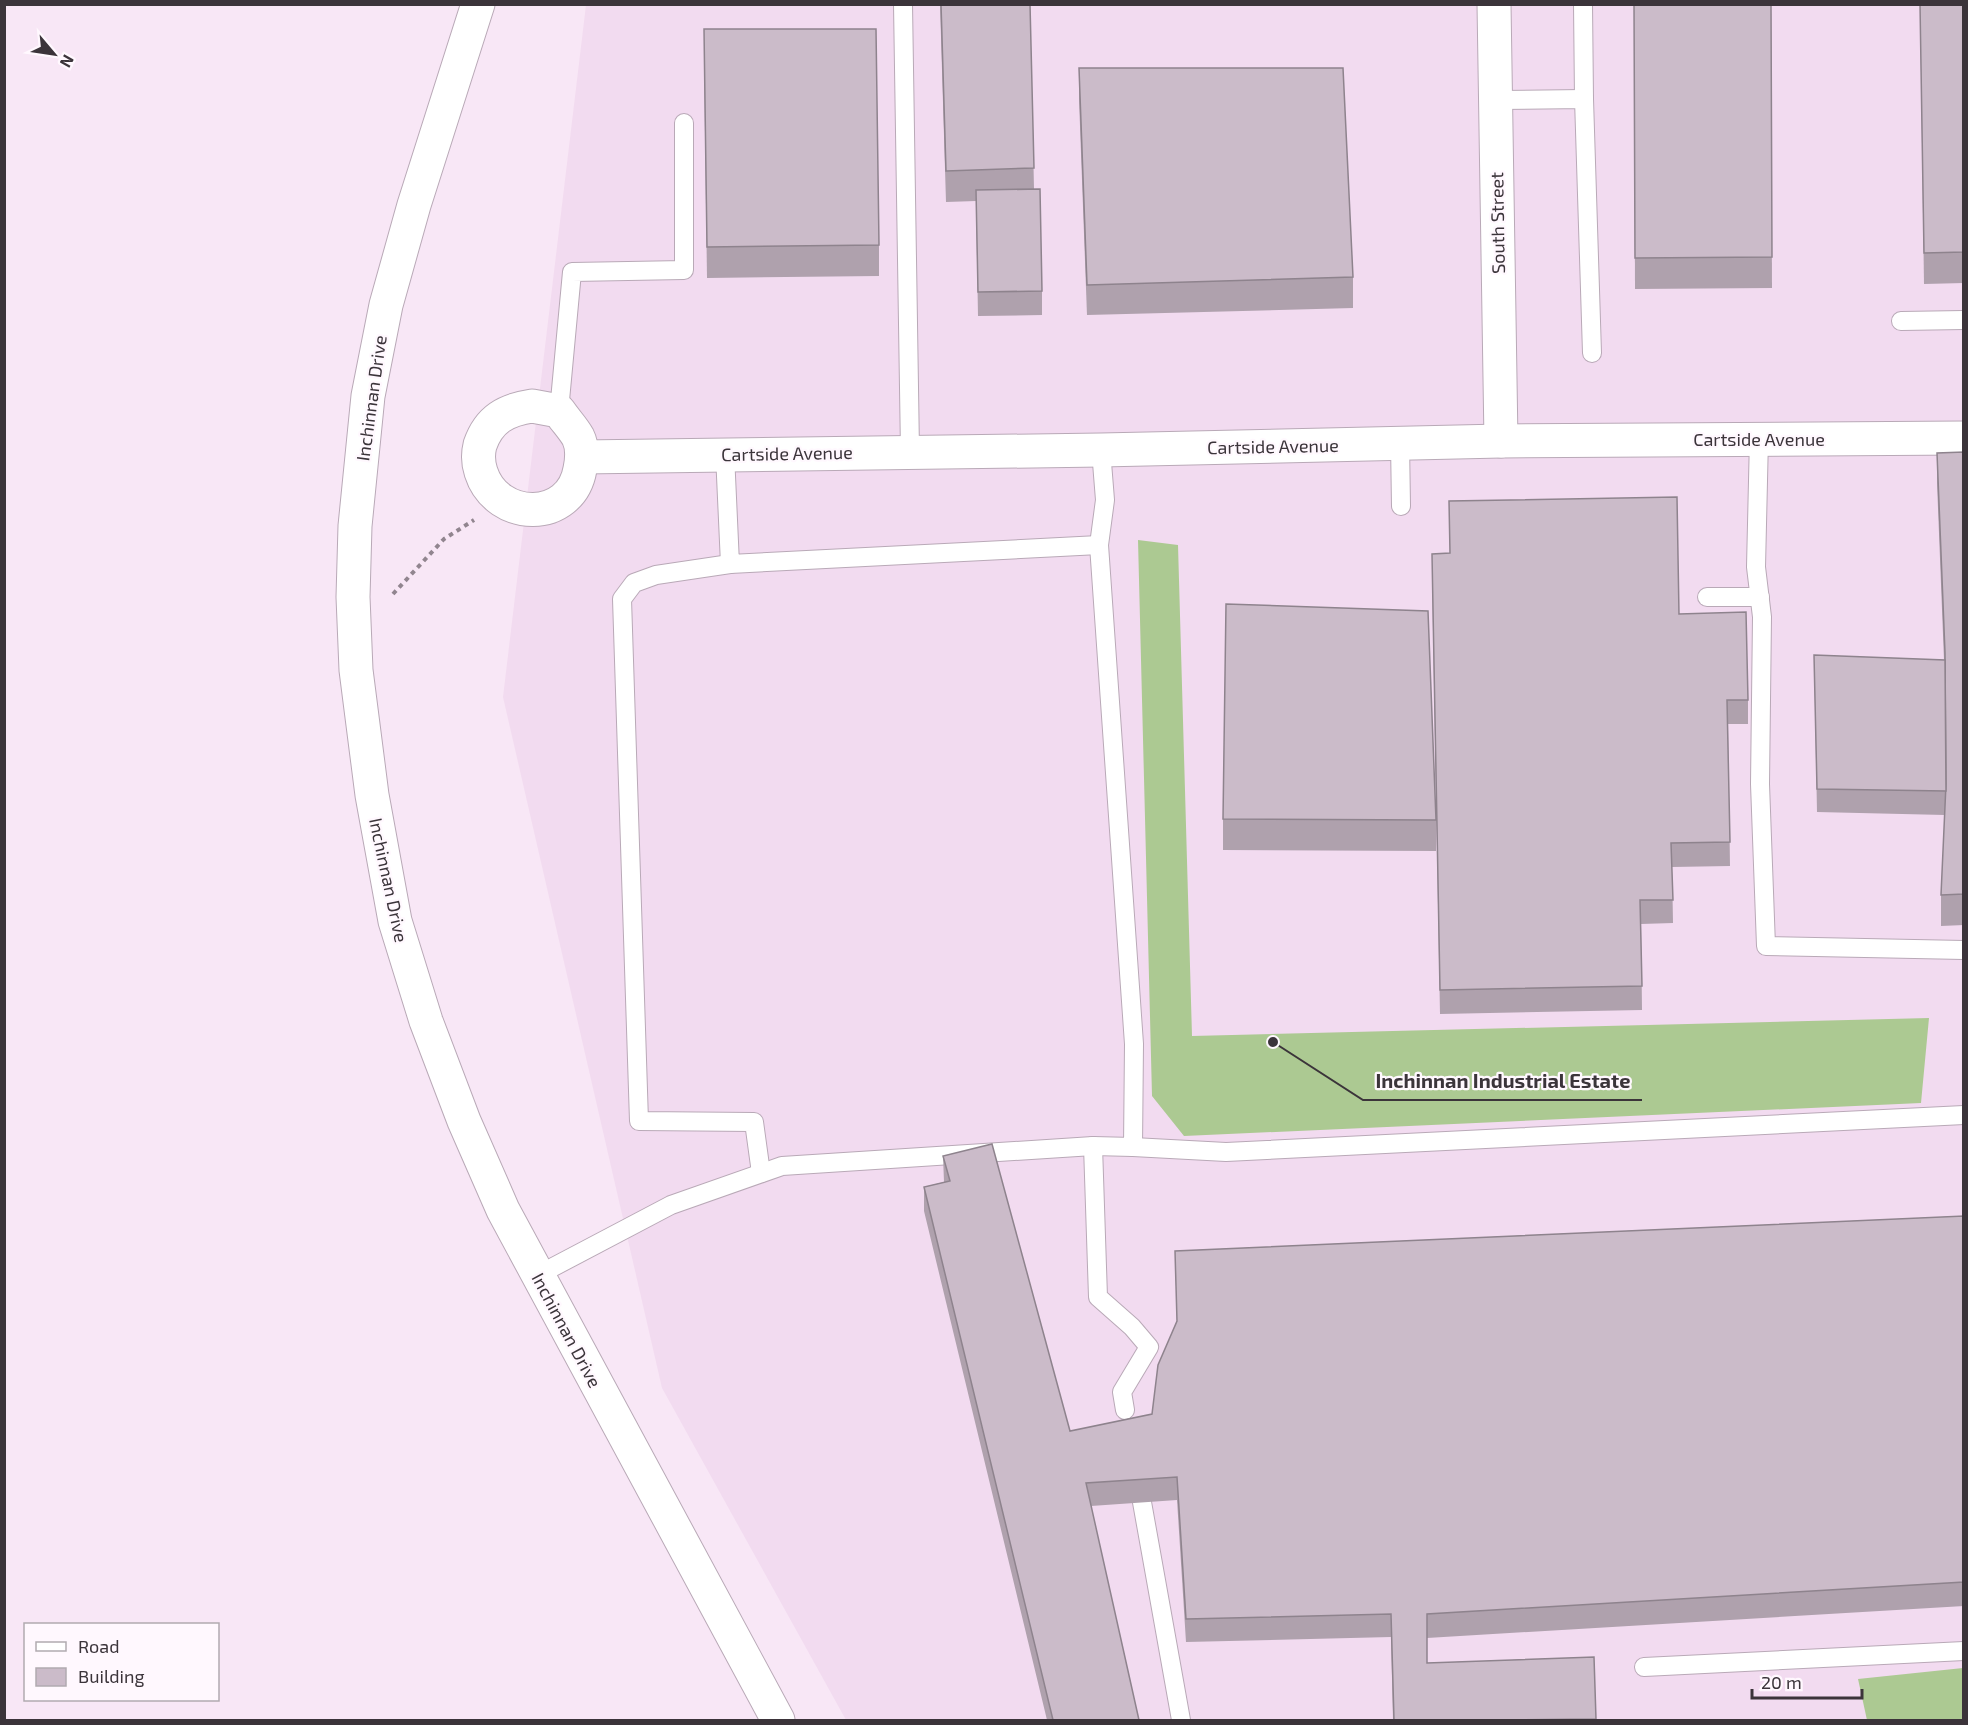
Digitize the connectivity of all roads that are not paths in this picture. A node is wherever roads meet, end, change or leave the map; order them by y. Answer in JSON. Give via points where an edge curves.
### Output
{"nodes":[{"id":1,"x":478,"y":4,"type":"edge"},
{"id":2,"x":903,"y":4,"type":"edge"},
{"id":3,"x":1494,"y":4,"type":"edge"},
{"id":4,"x":1583,"y":4,"type":"edge"},
{"id":5,"x":1584,"y":99,"type":"junction"},
{"id":6,"x":1496,"y":100,"type":"junction"},
{"id":7,"x":684,"y":123,"type":"dead end"},
{"id":8,"x":1964,"y":320,"type":"edge"},
{"id":9,"x":1901,"y":321,"type":"dead end"},
{"id":10,"x":1592,"y":353,"type":"dead end"},
{"id":11,"x":559,"y":411,"type":"junction"},
{"id":12,"x":1759,"y":438,"type":"junction"},
{"id":13,"x":1964,"y":438,"type":"edge"},
{"id":14,"x":1501,"y":441,"type":"junction"},
{"id":15,"x":1400,"y":443,"type":"junction"},
{"id":16,"x":1101,"y":450,"type":"junction"},
{"id":17,"x":910,"y":451,"type":"junction"},
{"id":18,"x":725,"y":454,"type":"junction"},
{"id":19,"x":582,"y":457,"type":"junction"},
{"id":20,"x":1401,"y":506,"type":"dead end"},
{"id":21,"x":1099,"y":545,"type":"junction"},
{"id":22,"x":730,"y":564,"type":"junction"},
{"id":23,"x":1707,"y":597,"type":"dead end"},
{"id":24,"x":1760,"y":597,"type":"junction"},
{"id":25,"x":1964,"y":950,"type":"edge"},
{"id":26,"x":1964,"y":1115,"type":"edge"},
{"id":27,"x":1093,"y":1146,"type":"junction"},
{"id":28,"x":1133,"y":1147,"type":"junction"},
{"id":29,"x":761,"y":1173,"type":"junction"},
{"id":30,"x":538,"y":1275,"type":"junction"},
{"id":31,"x":1125,"y":1410,"type":"dead end"},
{"id":32,"x":1140,"y":1491,"type":"edge"},
{"id":33,"x":1964,"y":1652,"type":"edge"},
{"id":34,"x":1644,"y":1667,"type":"dead end"},
{"id":35,"x":778,"y":1720,"type":"edge"},
{"id":36,"x":1181,"y":1720,"type":"edge"}],
"edges":[{"from":1,"to":30,"type":"street","name":"Inchinnan Drive","via":[[414,205],[386,305],[368,396],[355,526],[356,670],[372,795],[395,921],[426,1021],[464,1121],[503,1210]]},
{"from":2,"to":17,"type":"lane"},
{"from":3,"to":6,"type":"street","name":"South Street"},
{"from":4,"to":5,"type":"lane"},
{"from":5,"to":6,"type":"lane"},
{"from":5,"to":10,"type":"lane"},
{"from":6,"to":14,"type":"street","name":"South Street"},
{"from":7,"to":11,"type":"lane","via":[[684,270],[572,272]]},
{"from":8,"to":9,"type":"lane"},
{"from":11,"to":19,"type":"street","via":[[579,439]]},
{"from":11,"to":19,"type":"street","via":[[532,406],[498,417],[479,448],[478,464],[484,482],[503,503],[538,510],[569,494],[578,478]]},
{"from":12,"to":13,"type":"street","name":"Cartside Avenue"},
{"from":12,"to":14,"type":"street","name":"Cartside Avenue"},
{"from":12,"to":24,"type":"lane","via":[[1756,567]]},
{"from":14,"to":15,"type":"street","name":"Cartside Avenue"},
{"from":15,"to":16,"type":"street","name":"Cartside Avenue"},
{"from":15,"to":20,"type":"lane"},
{"from":16,"to":17,"type":"street","name":"Cartside Avenue"},
{"from":16,"to":21,"type":"lane","via":[[1105,500]]},
{"from":17,"to":18,"type":"street","name":"Cartside Avenue"},
{"from":18,"to":19,"type":"street","name":"Cartside Avenue"},
{"from":18,"to":22,"type":"lane"},
{"from":21,"to":22,"type":"lane"},
{"from":21,"to":28,"type":"lane","via":[[1134,1044]]},
{"from":22,"to":29,"type":"lane","via":[[634,582],[622,599],[639,1121],[754,1122]]},
{"from":23,"to":24,"type":"lane"},
{"from":24,"to":25,"type":"lane","via":[[1760,784],[1766,946]]},
{"from":26,"to":28,"type":"lane","via":[[1226,1152]]},
{"from":27,"to":28,"type":"lane"},
{"from":27,"to":29,"type":"lane","via":[[782,1166]]},
{"from":27,"to":31,"type":"lane","via":[[1098,1297],[1149,1347],[1122,1392]]},
{"from":29,"to":30,"type":"lane","via":[[671,1205]]},
{"from":30,"to":35,"type":"street","name":"Inchinnan Drive"},
{"from":32,"to":36,"type":"lane"},
{"from":33,"to":34,"type":"lane"}]}
